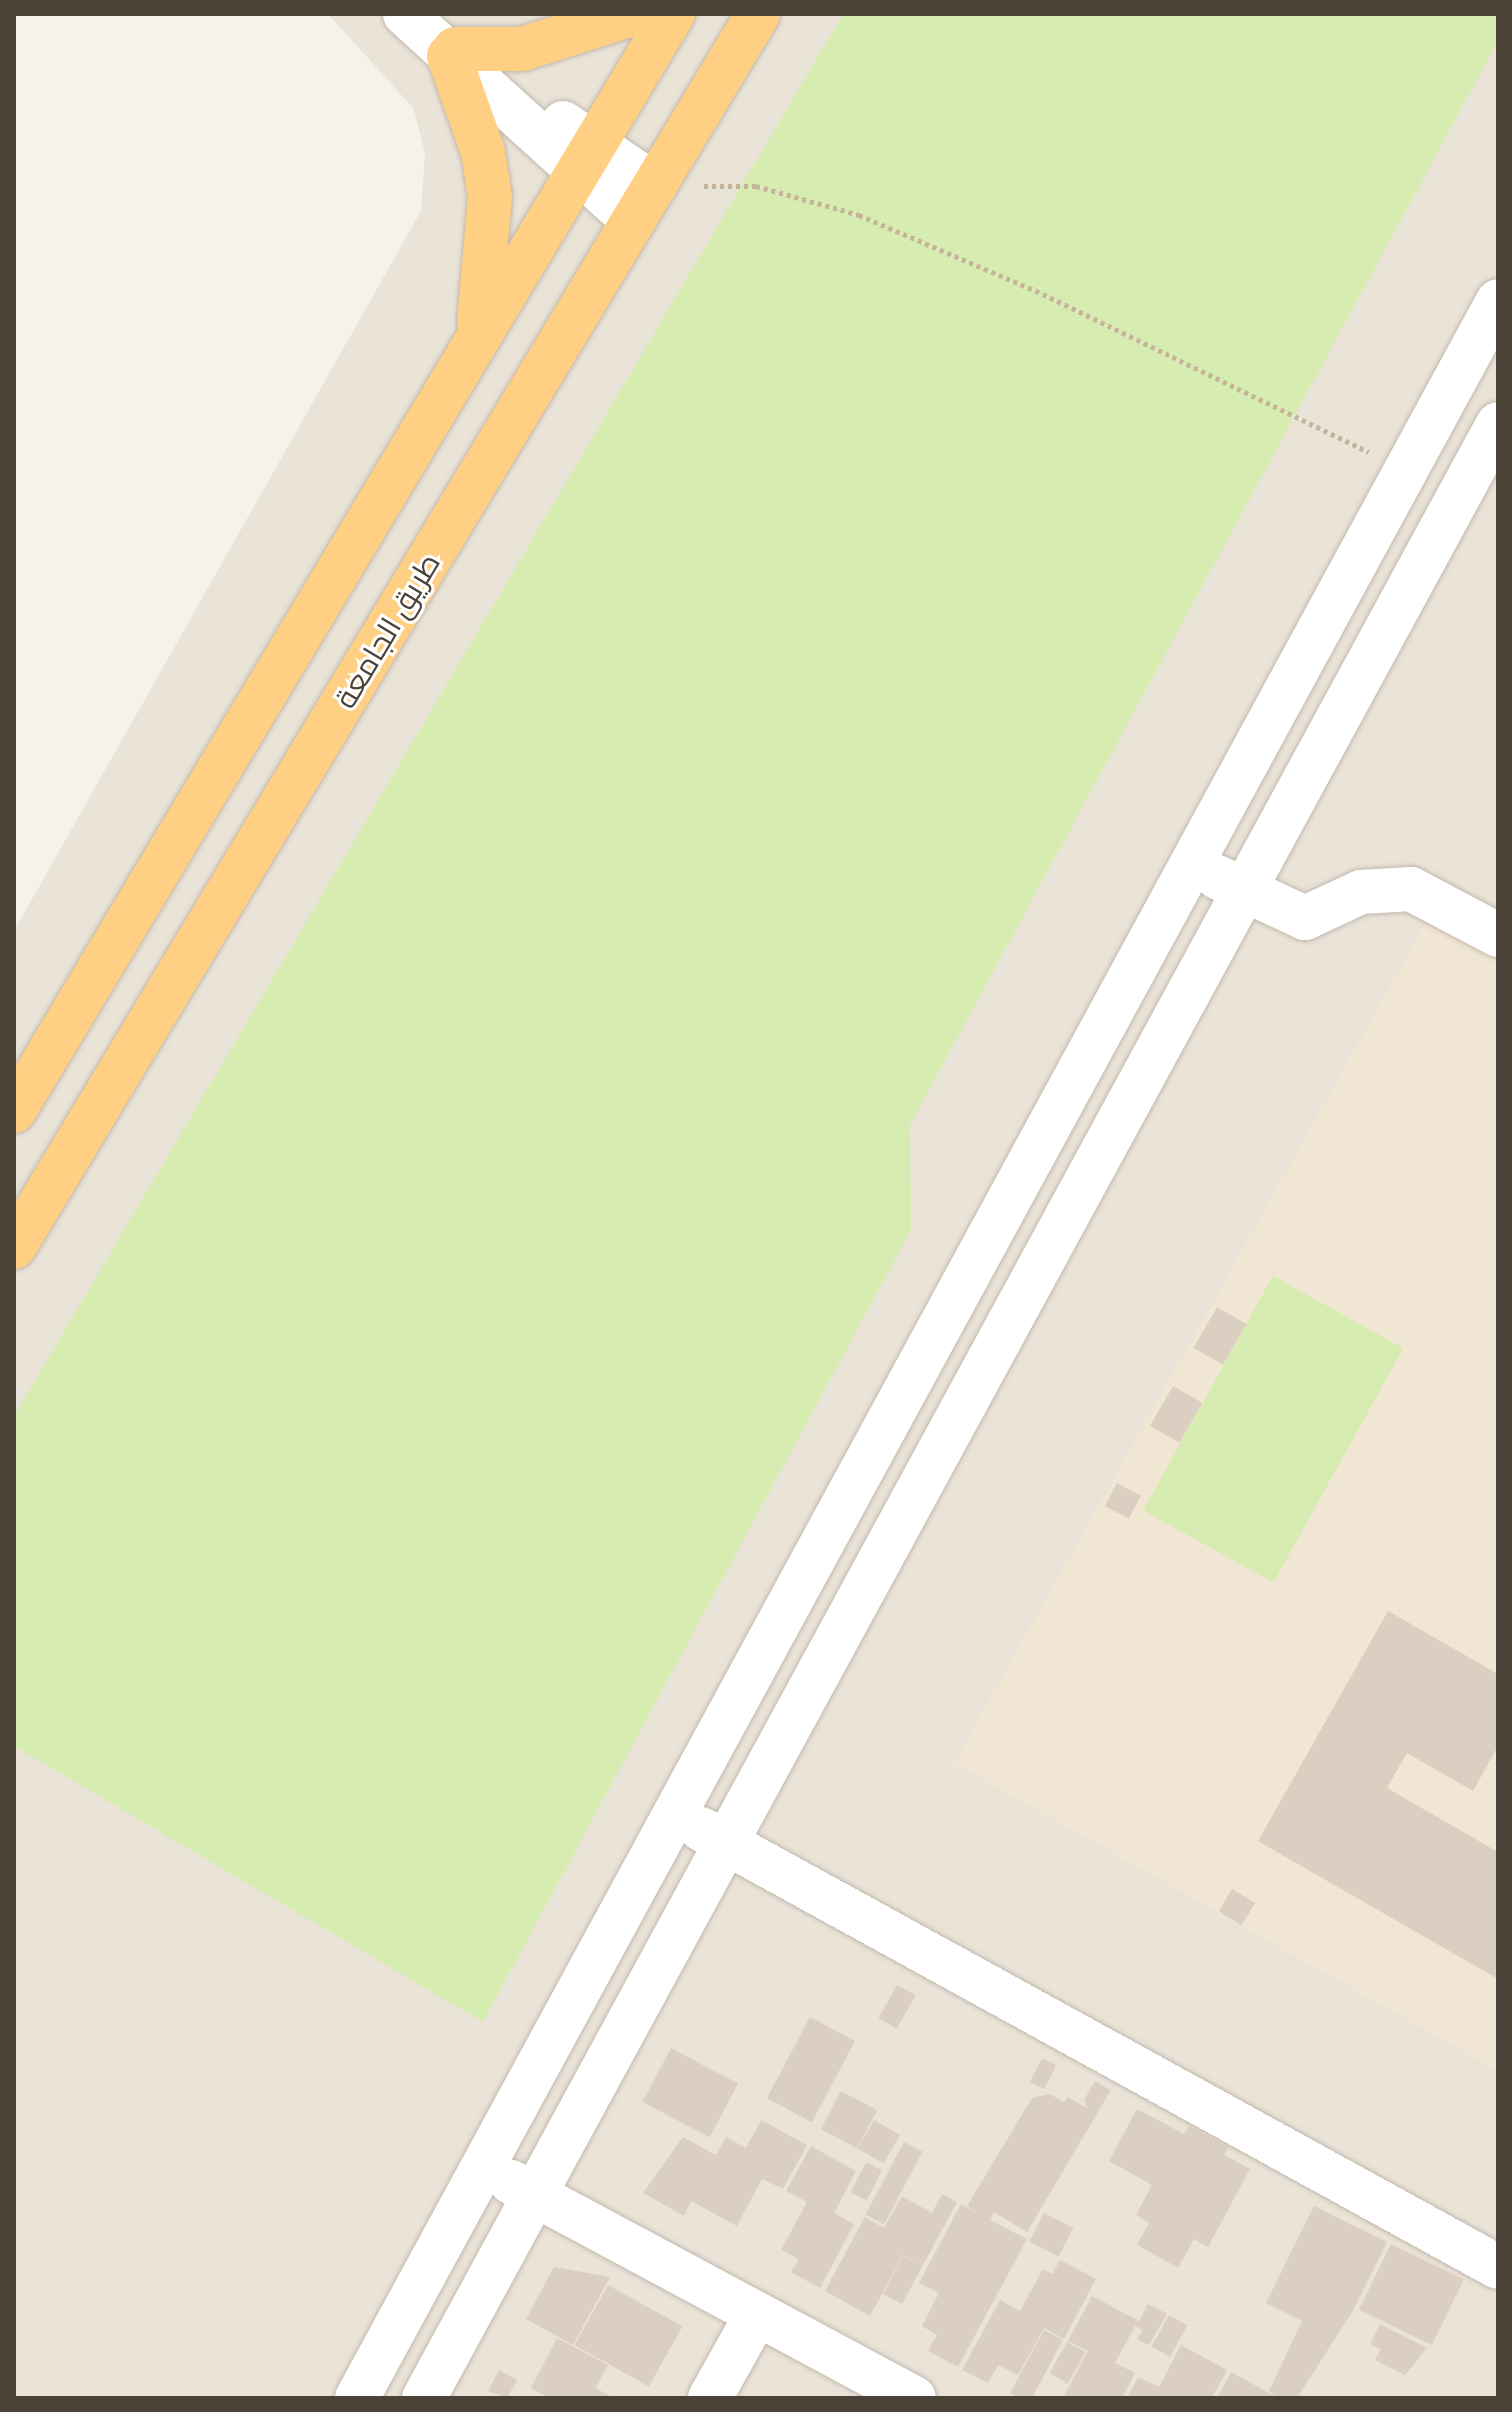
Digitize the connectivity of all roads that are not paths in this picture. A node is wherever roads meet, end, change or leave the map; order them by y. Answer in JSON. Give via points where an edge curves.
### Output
{"nodes":[{"id":1,"x":633,"y":14,"type":"edge"},
{"id":2,"x":673,"y":14,"type":"edge"},
{"id":3,"x":758,"y":14,"type":"edge"},
{"id":4,"x":408,"y":17,"type":"edge"},
{"id":5,"x":452,"y":52,"type":"junction"},
{"id":6,"x":587,"y":158,"type":"junction"},
{"id":7,"x":644,"y":203,"type":"junction"},
{"id":8,"x":1498,"y":301,"type":"edge"},
{"id":9,"x":476,"y":342,"type":"junction"},
{"id":10,"x":1498,"y":424,"type":"edge"},
{"id":11,"x":1192,"y":863,"type":"junction"},
{"id":12,"x":1244,"y":891,"type":"junction"},
{"id":13,"x":1498,"y":935,"type":"edge"},
{"id":14,"x":14,"y":1111,"type":"edge"},
{"id":15,"x":14,"y":1247,"type":"edge"},
{"id":16,"x":675,"y":1815,"type":"junction"},
{"id":17,"x":725,"y":1843,"type":"junction"},
{"id":18,"x":483,"y":2167,"type":"junction"},
{"id":19,"x":534,"y":2195,"type":"junction"},
{"id":20,"x":1498,"y":2267,"type":"edge"},
{"id":21,"x":757,"y":2314,"type":"junction"},
{"id":22,"x":357,"y":2398,"type":"edge"},
{"id":23,"x":424,"y":2398,"type":"edge"},
{"id":24,"x":710,"y":2398,"type":"edge"},
{"id":25,"x":914,"y":2398,"type":"edge"}],
"edges":[{"from":1,"to":5,"type":"highway","via":[[522,49]]},
{"from":2,"to":6,"type":"highway"},
{"from":3,"to":7,"type":"highway","name":"طريق الجامعة"},
{"from":4,"to":5,"type":"street"},
{"from":5,"to":6,"type":"street"},
{"from":5,"to":9,"type":"highway","via":[[483,152],[490,197]]},
{"from":6,"to":7,"type":"street"},
{"from":6,"to":9,"type":"highway"},
{"from":7,"to":15,"type":"highway","name":"طريق الجامعة"},
{"from":8,"to":11,"type":"street"},
{"from":9,"to":14,"type":"highway"},
{"from":10,"to":12,"type":"street"},
{"from":11,"to":12,"type":"street"},
{"from":11,"to":16,"type":"street"},
{"from":12,"to":13,"type":"street","via":[[1305,918],[1361,892],[1411,889]]},
{"from":12,"to":17,"type":"street"},
{"from":16,"to":17,"type":"street"},
{"from":16,"to":18,"type":"street"},
{"from":17,"to":19,"type":"street"},
{"from":17,"to":20,"type":"street"},
{"from":18,"to":19,"type":"street"},
{"from":18,"to":22,"type":"street"},
{"from":19,"to":21,"type":"street"},
{"from":19,"to":23,"type":"street"},
{"from":21,"to":24,"type":"street"},
{"from":21,"to":25,"type":"street"}]}
